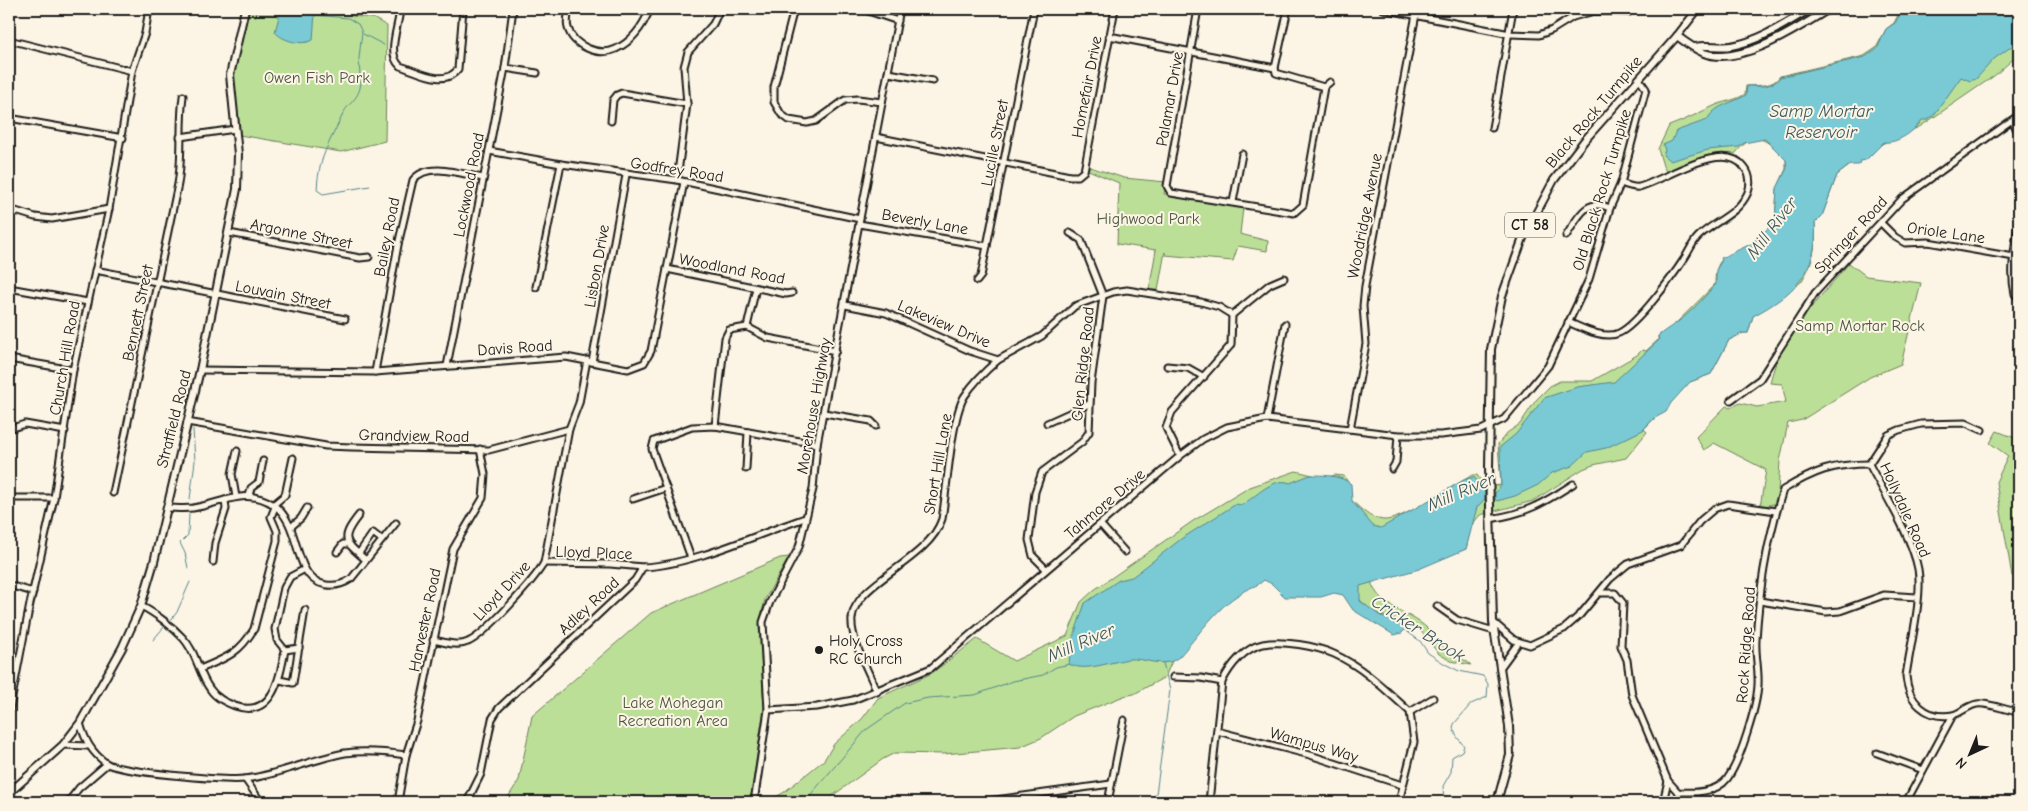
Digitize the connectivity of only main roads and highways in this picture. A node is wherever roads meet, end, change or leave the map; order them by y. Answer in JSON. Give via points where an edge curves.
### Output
{"nodes":[{"id":1,"x":244,"y":9,"type":"edge"},
{"id":2,"x":1698,"y":9,"type":"edge"},
{"id":3,"x":1810,"y":9,"type":"edge"},
{"id":4,"x":1829,"y":9,"type":"edge"},
{"id":5,"x":1677,"y":36,"type":"junction"},
{"id":6,"x":1695,"y":47,"type":"junction"},
{"id":7,"x":9,"y":793,"type":"edge"},
{"id":8,"x":1497,"y":802,"type":"edge"}],
"edges":[{"from":1,"to":7,"type":"main road","name":"Stratfield Road","via":[[230,75],[239,172],[229,233],[200,370],[140,606],[122,648],[80,723],[63,745]]},
{"from":2,"to":5,"type":"main road","name":"Black Rock Turnpike","number":"CT 58"},
{"from":3,"to":6,"type":"main road","via":[[1748,42]]},
{"from":4,"to":6,"type":"main road","via":[[1776,40],[1751,49],[1716,55]]},
{"from":5,"to":6,"type":"main road"},
{"from":5,"to":8,"type":"main road","name":"Black Rock Turnpike","number":"CT 58","via":[[1554,180],[1523,238],[1502,296],[1491,349],[1490,520],[1493,622],[1509,726],[1510,755]]}]}
